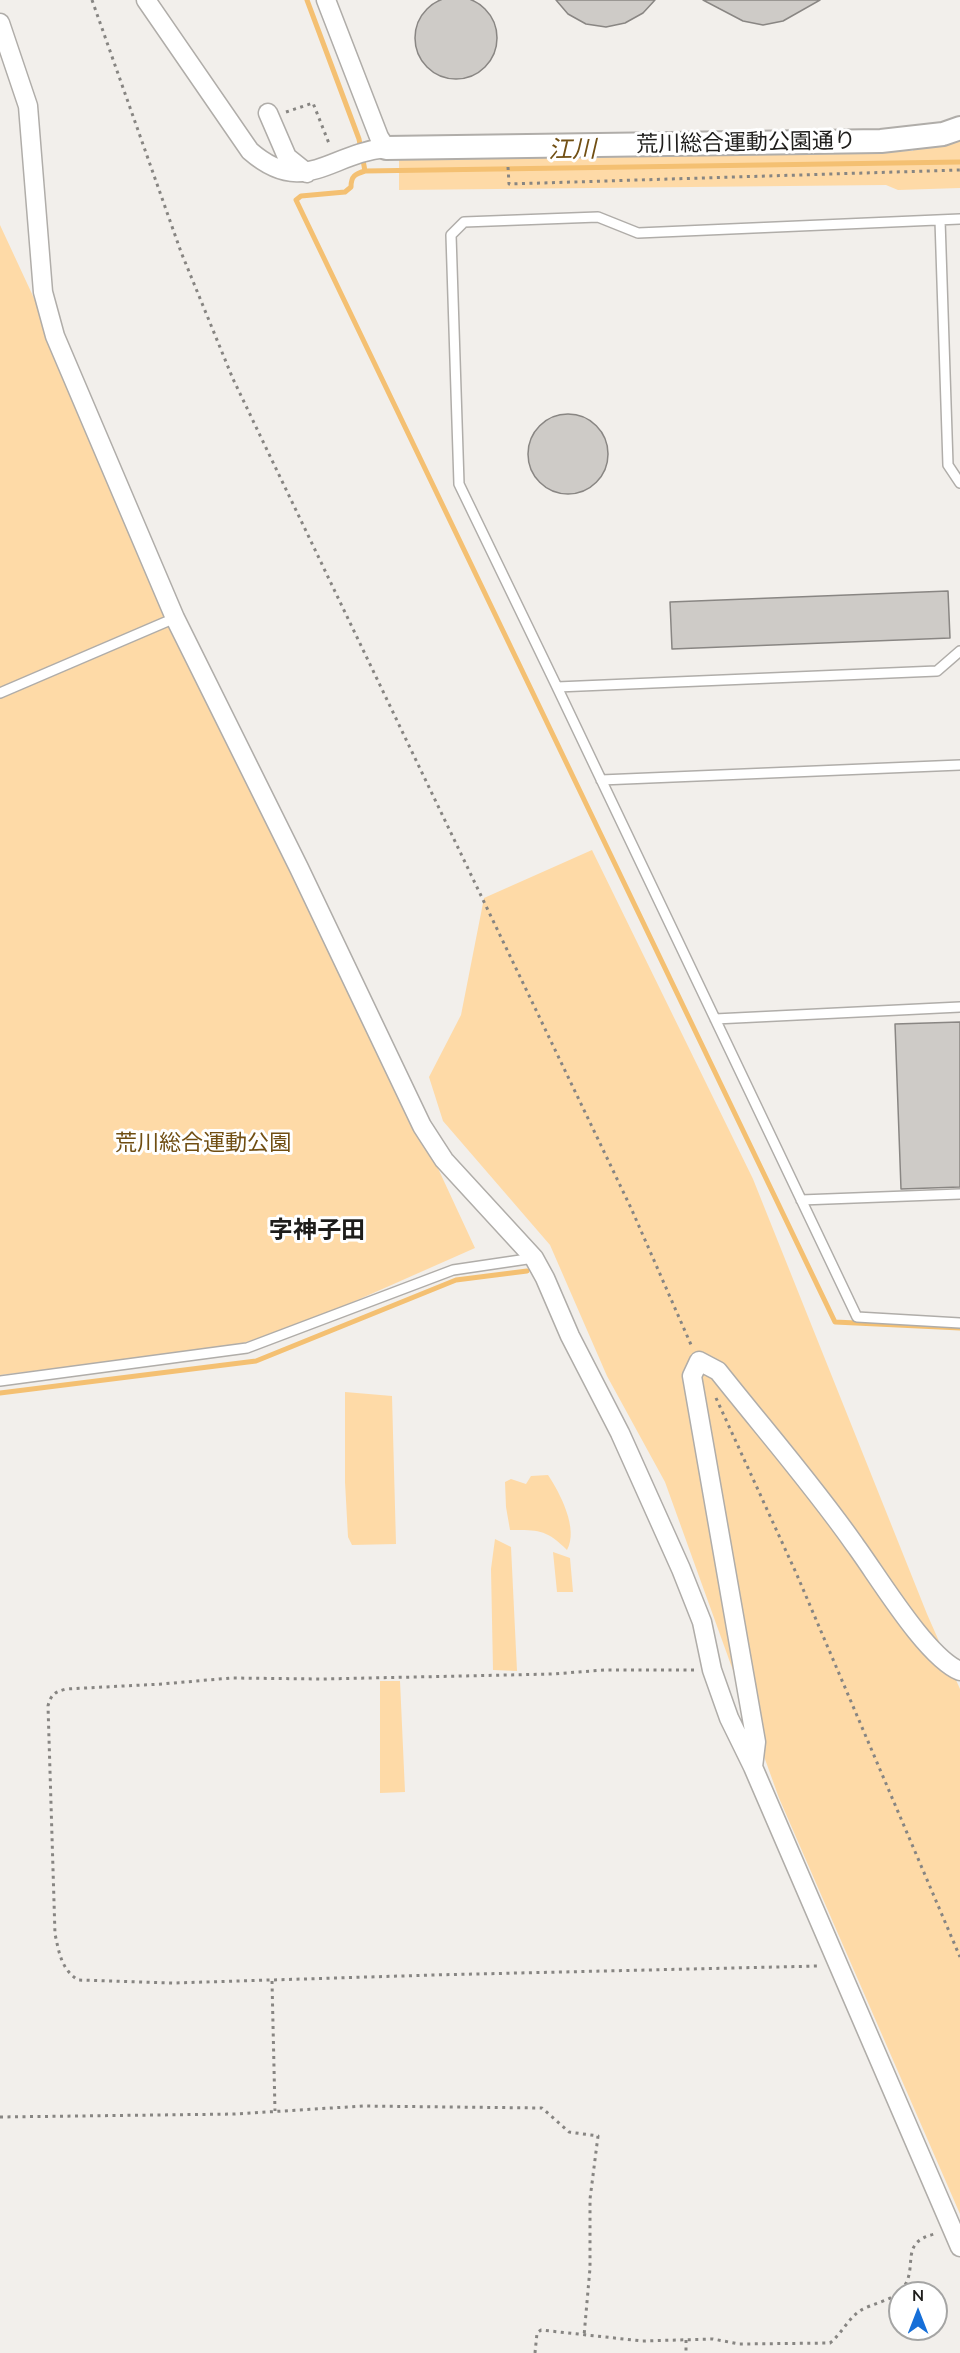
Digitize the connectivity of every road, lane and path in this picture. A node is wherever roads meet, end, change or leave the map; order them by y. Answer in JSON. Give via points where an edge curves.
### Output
{"nodes":[{"id":1,"x":92,"y":0,"type":"edge"},
{"id":2,"x":146,"y":0,"type":"edge"},
{"id":3,"x":326,"y":0,"type":"edge"},
{"id":4,"x":0,"y":23,"type":"edge"},
{"id":5,"x":269,"y":115,"type":"joint"},
{"id":6,"x":960,"y":128,"type":"edge"},
{"id":7,"x":380,"y":148,"type":"junction"},
{"id":8,"x":333,"y":149,"type":"dead end"},
{"id":9,"x":508,"y":159,"type":"dead end"},
{"id":10,"x":960,"y":170,"type":"edge"},
{"id":11,"x":307,"y":173,"type":"junction"},
{"id":12,"x":960,"y":219,"type":"edge"},
{"id":13,"x":940,"y":220,"type":"junction"},
{"id":14,"x":960,"y":483,"type":"edge"},
{"id":15,"x":175,"y":618,"type":"junction"},
{"id":16,"x":960,"y":651,"type":"edge"},
{"id":17,"x":556,"y":687,"type":"junction"},
{"id":18,"x":0,"y":693,"type":"edge"},
{"id":19,"x":960,"y":765,"type":"edge"},
{"id":20,"x":601,"y":780,"type":"junction"},
{"id":21,"x":960,"y":1007,"type":"edge"},
{"id":22,"x":715,"y":1019,"type":"junction"},
{"id":23,"x":960,"y":1194,"type":"edge"},
{"id":24,"x":801,"y":1200,"type":"junction"},
{"id":25,"x":534,"y":1258,"type":"junction"},
{"id":26,"x":960,"y":1323,"type":"edge"},
{"id":27,"x":700,"y":1364,"type":"junction"},
{"id":28,"x":0,"y":1381,"type":"edge"},
{"id":29,"x":712,"y":1670,"type":"junction"},
{"id":30,"x":960,"y":1671,"type":"edge"},
{"id":31,"x":753,"y":1767,"type":"junction"},
{"id":32,"x":960,"y":1958,"type":"edge"},
{"id":33,"x":839,"y":1965,"type":"junction"},
{"id":34,"x":272,"y":1981,"type":"junction"},
{"id":35,"x":275,"y":2111,"type":"junction"},
{"id":36,"x":0,"y":2117,"type":"edge"},
{"id":37,"x":958,"y":2241,"type":"edge"},
{"id":38,"x":584,"y":2336,"type":"junction"},
{"id":39,"x":686,"y":2340,"type":"junction"},
{"id":40,"x":536,"y":2353,"type":"edge"},
{"id":41,"x":686,"y":2353,"type":"edge"}],
"edges":[{"from":1,"to":27,"type":"path","via":[[181,252],[233,379],[631,1208]]},
{"from":2,"to":11,"type":"street","via":[[250,151],[286,172]]},
{"from":3,"to":7,"type":"street","via":[[379,136]]},
{"from":4,"to":15,"type":"street","via":[[28,106],[43,292],[48,310]]},
{"from":5,"to":8,"type":"path","via":[[313,103]]},
{"from":5,"to":11,"type":"street","via":[[287,157]]},
{"from":6,"to":7,"type":"street","name":"荒川総合運動公園通り","via":[[943,134],[881,141]]},
{"from":7,"to":11,"type":"street"},
{"from":9,"to":10,"type":"path","via":[[508,184]]},
{"from":12,"to":13,"type":"lane"},
{"from":13,"to":14,"type":"lane","via":[[948,465]]},
{"from":13,"to":17,"type":"lane","via":[[638,233],[598,217],[464,222],[452,235],[459,484]]},
{"from":15,"to":18,"type":"lane"},
{"from":15,"to":25,"type":"street","via":[[422,1126],[444,1160]]},
{"from":16,"to":17,"type":"lane","via":[[937,671]]},
{"from":17,"to":20,"type":"lane"},
{"from":19,"to":20,"type":"lane"},
{"from":20,"to":22,"type":"lane"},
{"from":21,"to":22,"type":"lane"},
{"from":22,"to":24,"type":"lane"},
{"from":23,"to":24,"type":"lane"},
{"from":24,"to":26,"type":"lane","via":[[857,1317]]},
{"from":25,"to":28,"type":"lane","via":[[453,1270],[247,1348]]},
{"from":25,"to":29,"type":"street","via":[[681,1569],[702,1623]]},
{"from":27,"to":30,"type":"street","via":[[718,1371],[931,1648],[946,1664]]},
{"from":27,"to":31,"type":"street","via":[[692,1376],[756,1742]]},
{"from":27,"to":32,"type":"path","via":[[802,1586]]},
{"from":29,"to":31,"type":"street","via":[[729,1718]]},
{"from":29,"to":34,"type":"path","via":[[231,1678],[56,1692],[48,1706],[56,1934],[61,1961],[70,1975],[78,1980],[173,1983]]},
{"from":31,"to":33,"type":"street"},
{"from":33,"to":34,"type":"path"},
{"from":33,"to":37,"type":"street"},
{"from":34,"to":35,"type":"path"},
{"from":35,"to":36,"type":"path"},
{"from":35,"to":38,"type":"path","via":[[363,2106],[542,2108],[569,2132],[598,2136],[590,2199],[590,2268]]},
{"from":37,"to":39,"type":"path","via":[[935,2234],[922,2237],[913,2246],[900,2293],[858,2312],[830,2343]]},
{"from":38,"to":39,"type":"path","via":[[642,2342]]},
{"from":38,"to":40,"type":"path","via":[[541,2330],[537,2333]]},
{"from":39,"to":41,"type":"path"}]}
